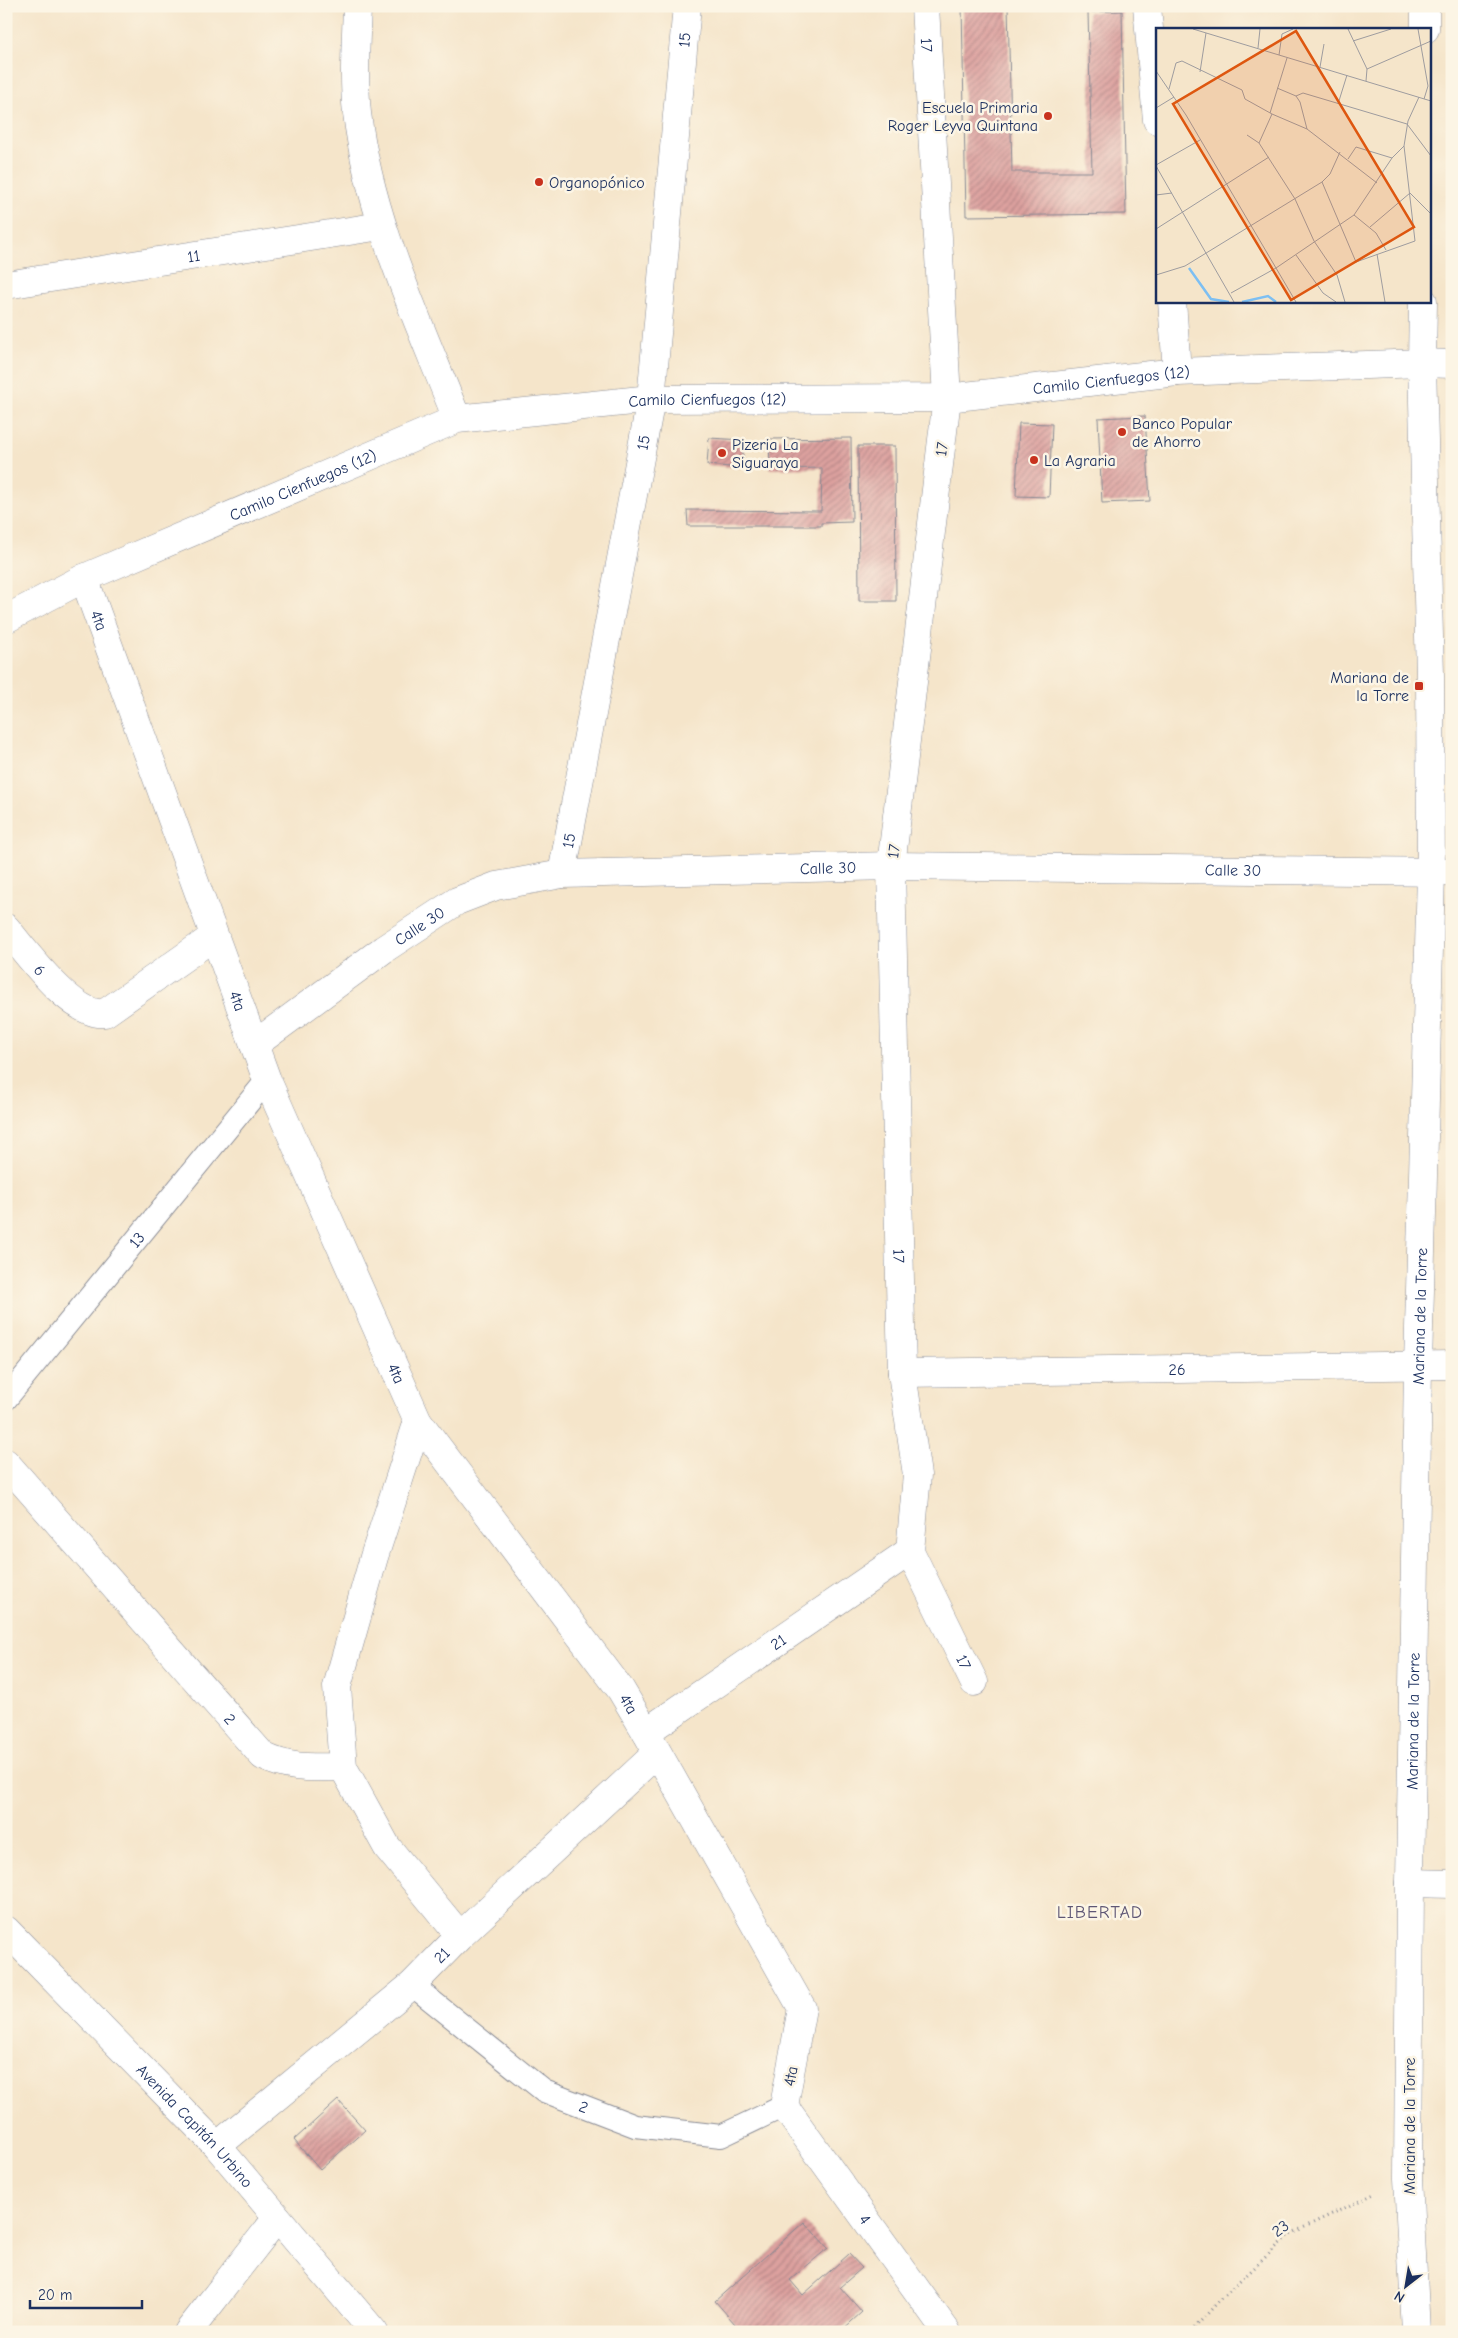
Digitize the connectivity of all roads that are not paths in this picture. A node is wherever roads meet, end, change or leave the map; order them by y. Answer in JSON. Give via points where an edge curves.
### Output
{"nodes":[{"id":1,"x":357,"y":6,"type":"edge"},
{"id":2,"x":688,"y":6,"type":"edge"},
{"id":3,"x":925,"y":6,"type":"edge"},
{"id":4,"x":1148,"y":6,"type":"edge"},
{"id":5,"x":1425,"y":6,"type":"edge"},
{"id":6,"x":1425,"y":28,"type":"edge"},
{"id":7,"x":1156,"y":107,"type":"edge"},
{"id":8,"x":381,"y":226,"type":"junction"},
{"id":9,"x":6,"y":285,"type":"edge"},
{"id":10,"x":1172,"y":302,"type":"edge"},
{"id":11,"x":1423,"y":302,"type":"edge"},
{"id":12,"x":1422,"y":363,"type":"junction"},
{"id":13,"x":1452,"y":364,"type":"edge"},
{"id":14,"x":1177,"y":372,"type":"junction"},
{"id":15,"x":651,"y":398,"type":"junction"},
{"id":16,"x":946,"y":398,"type":"junction"},
{"id":17,"x":457,"y":419,"type":"junction"},
{"id":18,"x":84,"y":578,"type":"junction"},
{"id":19,"x":6,"y":619,"type":"edge"},
{"id":20,"x":891,"y":866,"type":"junction"},
{"id":21,"x":1441,"y":872,"type":"edge"},
{"id":22,"x":562,"y":874,"type":"junction"},
{"id":23,"x":6,"y":928,"type":"edge"},
{"id":24,"x":213,"y":937,"type":"junction"},
{"id":25,"x":254,"y":1045,"type":"junction"},
{"id":26,"x":267,"y":1080,"type":"junction"},
{"id":27,"x":1452,"y":1365,"type":"edge"},
{"id":28,"x":1418,"y":1366,"type":"junction"},
{"id":29,"x":902,"y":1372,"type":"junction"},
{"id":30,"x":6,"y":1399,"type":"edge"},
{"id":31,"x":418,"y":1421,"type":"junction"},
{"id":32,"x":9,"y":1472,"type":"edge"},
{"id":33,"x":910,"y":1551,"type":"junction"},
{"id":34,"x":974,"y":1682,"type":"dead end"},
{"id":35,"x":651,"y":1743,"type":"junction"},
{"id":36,"x":343,"y":1767,"type":"junction"},
{"id":37,"x":1410,"y":1882,"type":"junction"},
{"id":38,"x":1452,"y":1884,"type":"edge"},
{"id":39,"x":6,"y":1930,"type":"edge"},
{"id":40,"x":460,"y":1936,"type":"junction"},
{"id":41,"x":412,"y":1985,"type":"junction"},
{"id":42,"x":784,"y":2106,"type":"junction"},
{"id":43,"x":217,"y":2146,"type":"junction"},
{"id":44,"x":277,"y":2218,"type":"junction"},
{"id":45,"x":188,"y":2332,"type":"edge"},
{"id":46,"x":374,"y":2332,"type":"edge"},
{"id":47,"x":947,"y":2332,"type":"edge"},
{"id":48,"x":1416,"y":2332,"type":"edge"}],
"edges":[{"from":1,"to":8,"type":"street","via":[[357,113]]},
{"from":2,"to":15,"type":"street","name":"15"},
{"from":3,"to":16,"type":"street","name":"17"},
{"from":4,"to":7,"type":"street"},
{"from":5,"to":6,"type":"street"},
{"from":8,"to":9,"type":"street","name":"11"},
{"from":8,"to":17,"type":"street"},
{"from":10,"to":14,"type":"street"},
{"from":11,"to":12,"type":"street","name":"Mariana de la Torre"},
{"from":12,"to":13,"type":"street","name":"Camilo Cienfuegos (12)"},
{"from":12,"to":14,"type":"street","name":"Camilo Cienfuegos (12)"},
{"from":12,"to":21,"type":"street","name":"Mariana de la Torre","via":[[1430,676]]},
{"from":14,"to":16,"type":"street","name":"Camilo Cienfuegos (12)"},
{"from":15,"to":16,"type":"street","name":"Camilo Cienfuegos (12)"},
{"from":15,"to":17,"type":"street","name":"Camilo Cienfuegos (12)"},
{"from":15,"to":22,"type":"street","name":"15"},
{"from":16,"to":20,"type":"street","name":"17"},
{"from":17,"to":18,"type":"street","name":"Camilo Cienfuegos (12)"},
{"from":18,"to":19,"type":"street","name":"Camilo Cienfuegos (12)"},
{"from":18,"to":24,"type":"street","name":"4ta"},
{"from":20,"to":21,"type":"street","name":"Calle 30"},
{"from":20,"to":22,"type":"street","name":"Calle 30"},
{"from":20,"to":29,"type":"street","name":"17"},
{"from":21,"to":28,"type":"street","name":"Mariana de la Torre"},
{"from":22,"to":25,"type":"street","name":"Calle 30","via":[[496,886],[457,901],[384,949]]},
{"from":23,"to":24,"type":"street","name":"6","via":[[52,983],[79,1005],[97,1014],[105,1013]]},
{"from":24,"to":25,"type":"street","name":"4ta"},
{"from":25,"to":26,"type":"street","name":"4ta"},
{"from":26,"to":30,"type":"lane","name":"13"},
{"from":26,"to":31,"type":"street","name":"4ta"},
{"from":27,"to":28,"type":"street","name":"26"},
{"from":28,"to":29,"type":"street","name":"26"},
{"from":28,"to":37,"type":"street","name":"Mariana de la Torre"},
{"from":29,"to":33,"type":"street","name":"17","via":[[918,1475]]},
{"from":31,"to":35,"type":"street","name":"4ta","via":[[621,1690]]},
{"from":31,"to":36,"type":"street","via":[[337,1687]]},
{"from":32,"to":36,"type":"street","name":"2","via":[[263,1756],[298,1768]]},
{"from":33,"to":34,"type":"street","name":"17"},
{"from":33,"to":35,"type":"street","name":"21"},
{"from":35,"to":40,"type":"street","name":"21"},
{"from":35,"to":42,"type":"street","name":"4ta","via":[[802,2008]]},
{"from":36,"to":40,"type":"street","via":[[387,1847]]},
{"from":37,"to":38,"type":"street"},
{"from":37,"to":48,"type":"street","name":"Mariana de la Torre","via":[[1408,2178]]},
{"from":39,"to":43,"type":"street","name":"Avenida Capitán Urbino"},
{"from":40,"to":41,"type":"street","name":"21"},
{"from":41,"to":42,"type":"lane","name":"2","via":[[544,2091],[635,2126],[720,2136]]},
{"from":41,"to":43,"type":"street","name":"21"},
{"from":42,"to":47,"type":"street","name":"4"},
{"from":43,"to":44,"type":"street","name":"Avenida Capitán Urbino"},
{"from":44,"to":45,"type":"street"},
{"from":44,"to":46,"type":"street","name":"Avenida Capitán Urbino"}]}
